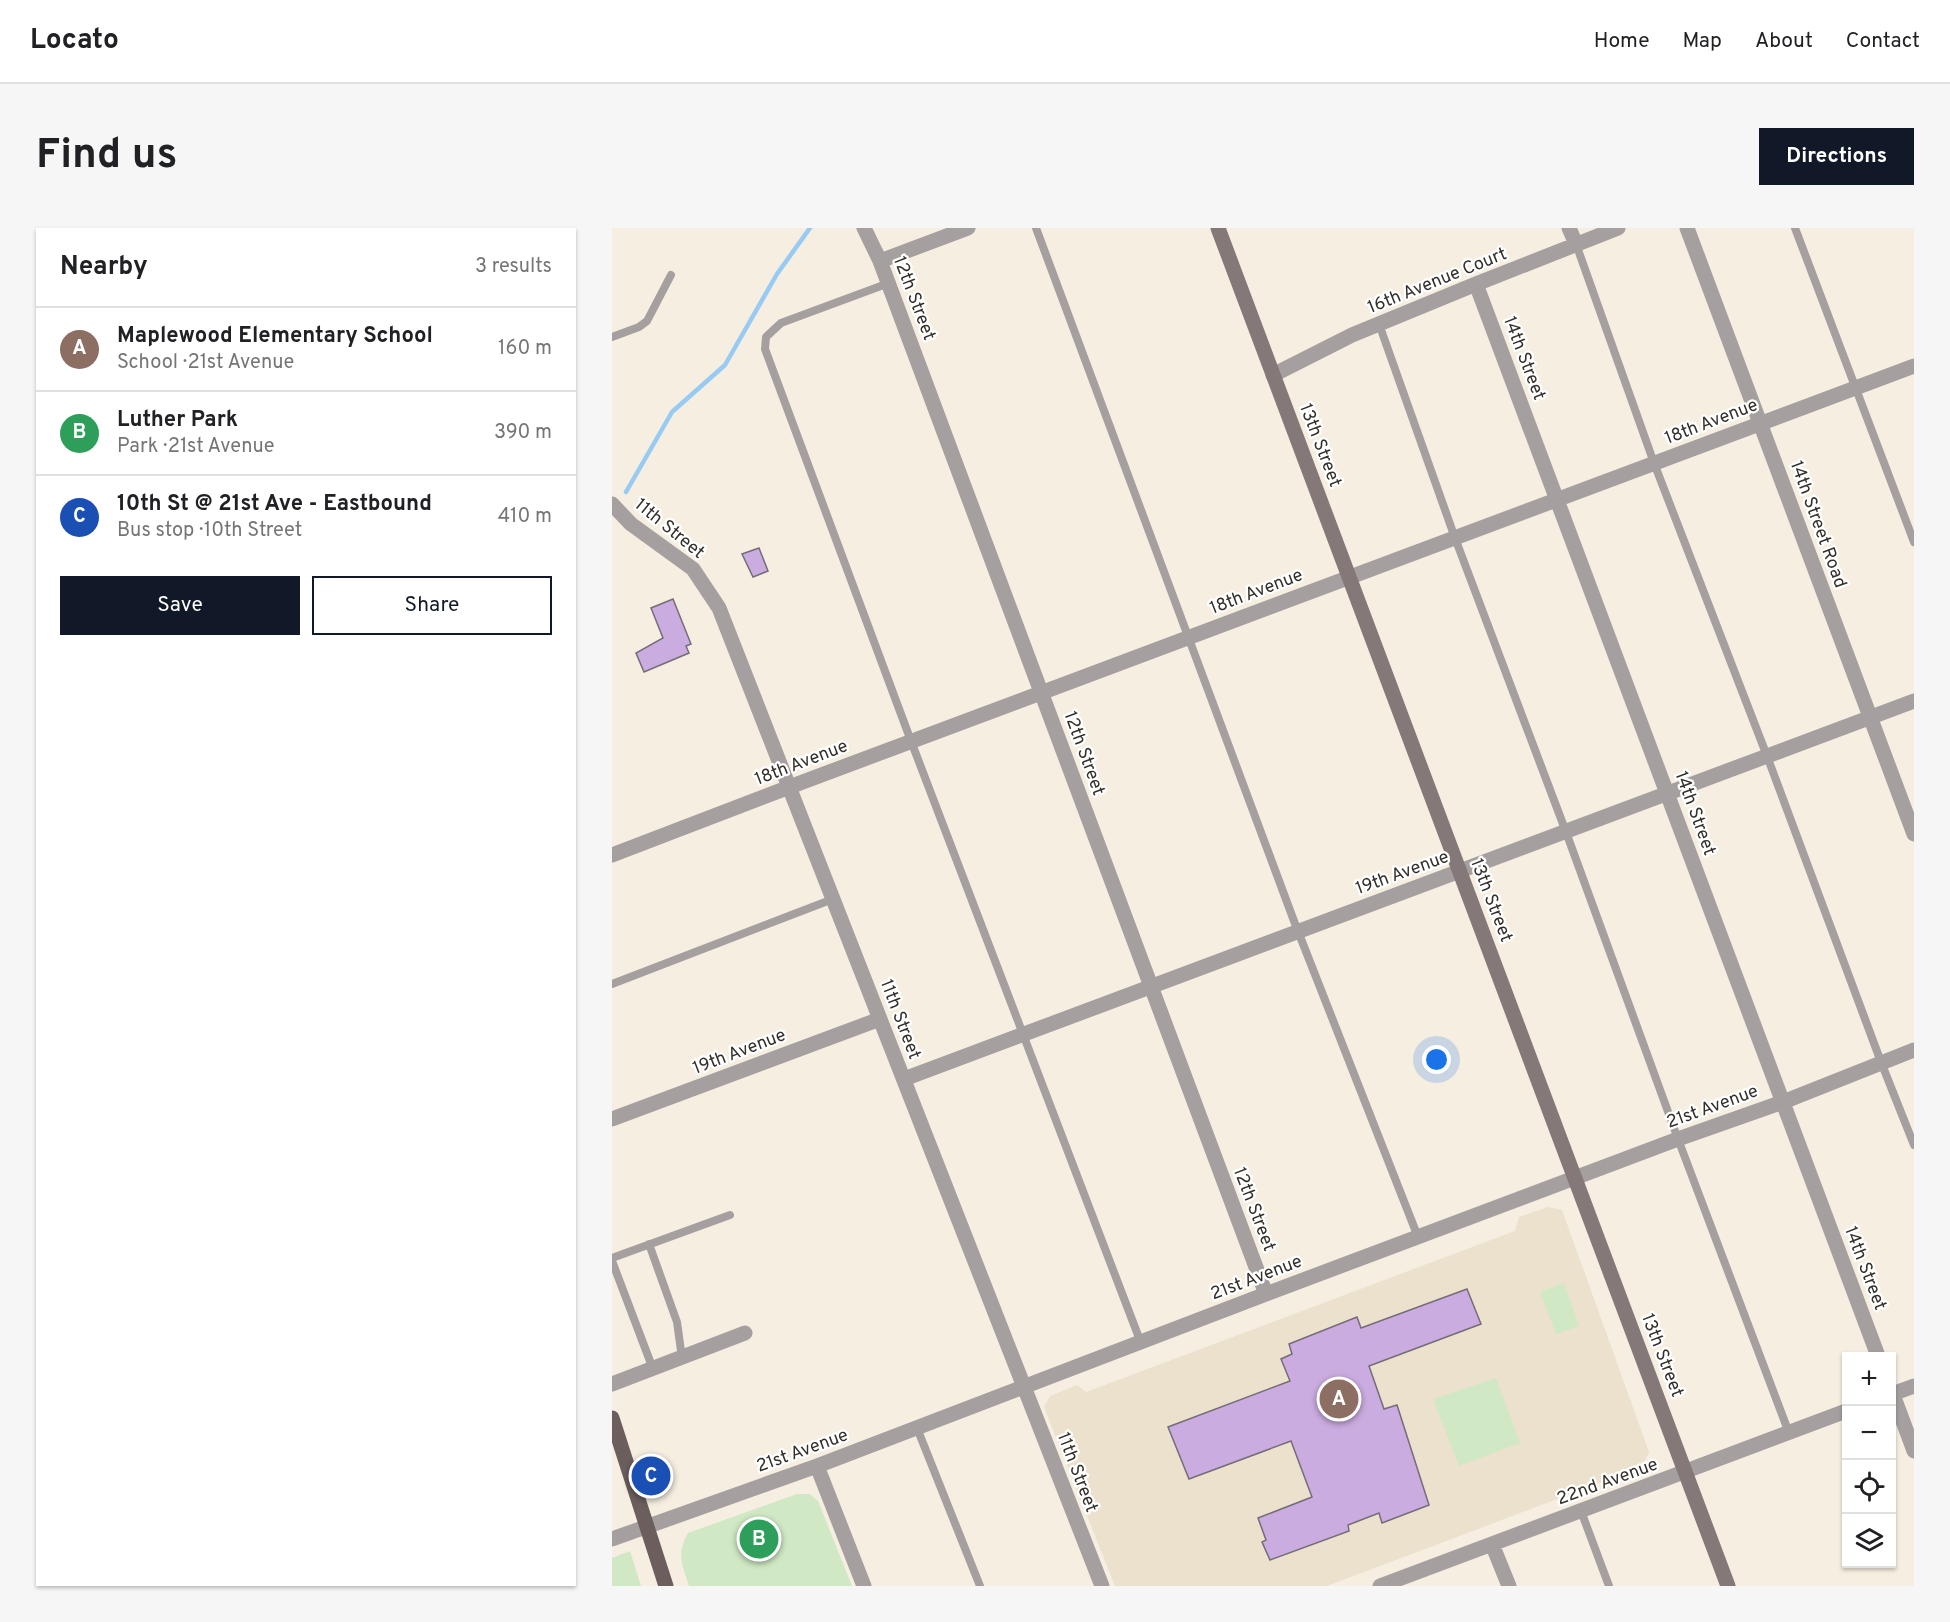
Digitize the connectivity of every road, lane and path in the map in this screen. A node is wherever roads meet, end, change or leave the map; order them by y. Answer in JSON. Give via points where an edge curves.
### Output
{"nodes":[{"id":1,"x":864,"y":228,"type":"edge"},
{"id":2,"x":968,"y":228,"type":"edge"},
{"id":3,"x":1036,"y":228,"type":"edge"},
{"id":4,"x":1218,"y":228,"type":"edge"},
{"id":5,"x":1569,"y":228,"type":"edge"},
{"id":6,"x":1618,"y":228,"type":"edge"},
{"id":7,"x":1687,"y":228,"type":"edge"},
{"id":8,"x":1795,"y":228,"type":"edge"},
{"id":9,"x":1576,"y":244,"type":"junction"},
{"id":10,"x":880,"y":261,"type":"junction"},
{"id":11,"x":671,"y":275,"type":"dead end"},
{"id":12,"x":889,"y":283,"type":"junction"},
{"id":13,"x":1476,"y":284,"type":"junction"},
{"id":14,"x":1379,"y":324,"type":"junction"},
{"id":15,"x":612,"y":337,"type":"edge"},
{"id":16,"x":1914,"y":366,"type":"edge"},
{"id":17,"x":1273,"y":375,"type":"junction"},
{"id":18,"x":1855,"y":388,"type":"junction"},
{"id":19,"x":1760,"y":424,"type":"junction"},
{"id":20,"x":1654,"y":463,"type":"junction"},
{"id":21,"x":1558,"y":500,"type":"junction"},
{"id":22,"x":612,"y":504,"type":"edge"},
{"id":23,"x":1455,"y":538,"type":"junction"},
{"id":24,"x":1914,"y":542,"type":"edge"},
{"id":25,"x":1349,"y":577,"type":"junction"},
{"id":26,"x":1188,"y":638,"type":"junction"},
{"id":27,"x":1042,"y":692,"type":"junction"},
{"id":28,"x":1914,"y":701,"type":"edge"},
{"id":29,"x":1870,"y":718,"type":"junction"},
{"id":30,"x":911,"y":741,"type":"junction"},
{"id":31,"x":1767,"y":756,"type":"junction"},
{"id":32,"x":790,"y":787,"type":"junction"},
{"id":33,"x":1668,"y":794,"type":"junction"},
{"id":34,"x":1566,"y":832,"type":"junction"},
{"id":35,"x":1914,"y":834,"type":"edge"},
{"id":36,"x":612,"y":855,"type":"edge"},
{"id":37,"x":1460,"y":872,"type":"junction"},
{"id":38,"x":833,"y":899,"type":"junction"},
{"id":39,"x":1299,"y":932,"type":"junction"},
{"id":40,"x":612,"y":984,"type":"edge"},
{"id":41,"x":1151,"y":987,"type":"junction"},
{"id":42,"x":880,"y":1019,"type":"junction"},
{"id":43,"x":1023,"y":1035,"type":"junction"},
{"id":44,"x":1914,"y":1050,"type":"edge"},
{"id":45,"x":1881,"y":1062,"type":"junction"},
{"id":46,"x":904,"y":1079,"type":"junction"},
{"id":47,"x":1783,"y":1102,"type":"junction"},
{"id":48,"x":612,"y":1119,"type":"edge"},
{"id":49,"x":1678,"y":1139,"type":"junction"},
{"id":50,"x":1914,"y":1145,"type":"edge"},
{"id":51,"x":1575,"y":1178,"type":"junction"},
{"id":52,"x":730,"y":1215,"type":"dead end"},
{"id":53,"x":1418,"y":1237,"type":"junction"},
{"id":54,"x":649,"y":1244,"type":"junction"},
{"id":55,"x":612,"y":1260,"type":"edge"},
{"id":56,"x":1266,"y":1294,"type":"junction"},
{"id":57,"x":745,"y":1333,"type":"dead end"},
{"id":58,"x":1141,"y":1343,"type":"junction"},
{"id":59,"x":1877,"y":1352,"type":"edge"},
{"id":60,"x":682,"y":1358,"type":"junction"},
{"id":61,"x":653,"y":1369,"type":"junction"},
{"id":62,"x":612,"y":1384,"type":"edge"},
{"id":63,"x":1914,"y":1386,"type":"edge"},
{"id":64,"x":1024,"y":1387,"type":"junction"},
{"id":65,"x":1896,"y":1392,"type":"edge"},
{"id":66,"x":1896,"y":1404,"type":"edge"},
{"id":67,"x":1842,"y":1413,"type":"edge"},
{"id":68,"x":612,"y":1418,"type":"edge"},
{"id":69,"x":917,"y":1428,"type":"junction"},
{"id":70,"x":1789,"y":1433,"type":"junction"},
{"id":71,"x":1914,"y":1451,"type":"edge"},
{"id":72,"x":817,"y":1466,"type":"junction"},
{"id":73,"x":1686,"y":1472,"type":"junction"},
{"id":74,"x":1581,"y":1511,"type":"junction"},
{"id":75,"x":649,"y":1527,"type":"junction"},
{"id":76,"x":612,"y":1539,"type":"edge"},
{"id":77,"x":1492,"y":1544,"type":"junction"},
{"id":78,"x":1404,"y":1582,"type":"edge"},
{"id":79,"x":666,"y":1586,"type":"edge"},
{"id":80,"x":864,"y":1586,"type":"edge"},
{"id":81,"x":980,"y":1586,"type":"edge"},
{"id":82,"x":1102,"y":1586,"type":"edge"},
{"id":83,"x":1380,"y":1586,"type":"edge"},
{"id":84,"x":1509,"y":1586,"type":"edge"},
{"id":85,"x":1609,"y":1586,"type":"edge"},
{"id":86,"x":1728,"y":1586,"type":"edge"}],
"edges":[{"from":1,"to":10,"type":"street","name":"12th Street"},
{"from":2,"to":10,"type":"street"},
{"from":3,"to":26,"type":"lane"},
{"from":4,"to":17,"type":"street","name":"13th Street"},
{"from":5,"to":9,"type":"street"},
{"from":6,"to":9,"type":"street","name":"16th Avenue Court"},
{"from":7,"to":19,"type":"street","name":"14th Street Road"},
{"from":8,"to":18,"type":"lane"},
{"from":9,"to":13,"type":"street","name":"16th Avenue Court"},
{"from":9,"to":20,"type":"lane"},
{"from":10,"to":12,"type":"street","name":"12th Street"},
{"from":11,"to":15,"type":"lane","via":[[647,321]]},
{"from":12,"to":27,"type":"street","name":"12th Street"},
{"from":12,"to":30,"type":"lane","via":[[781,323],[766,337],[765,349]]},
{"from":13,"to":14,"type":"street","name":"16th Avenue Court"},
{"from":13,"to":21,"type":"street","name":"14th Street"},
{"from":14,"to":17,"type":"street","name":"16th Avenue Court"},
{"from":14,"to":23,"type":"lane"},
{"from":16,"to":18,"type":"street","name":"18th Avenue"},
{"from":17,"to":25,"type":"street","name":"13th Street"},
{"from":18,"to":19,"type":"street","name":"18th Avenue"},
{"from":18,"to":24,"type":"lane"},
{"from":19,"to":20,"type":"street","name":"18th Avenue"},
{"from":19,"to":29,"type":"street","name":"14th Street Road"},
{"from":20,"to":21,"type":"street","name":"18th Avenue"},
{"from":20,"to":31,"type":"lane"},
{"from":21,"to":23,"type":"street","name":"18th Avenue"},
{"from":21,"to":33,"type":"street","name":"14th Street"},
{"from":22,"to":32,"type":"street","name":"11th Street","via":[[631,524],[689,565],[706,587],[719,608]]},
{"from":23,"to":25,"type":"street","name":"18th Avenue"},
{"from":23,"to":34,"type":"lane"},
{"from":25,"to":26,"type":"street","name":"18th Avenue"},
{"from":25,"to":37,"type":"street","name":"13th Street"},
{"from":26,"to":27,"type":"street","name":"18th Avenue"},
{"from":26,"to":39,"type":"lane"},
{"from":27,"to":30,"type":"street","name":"18th Avenue"},
{"from":27,"to":41,"type":"street","name":"12th Street"},
{"from":28,"to":29,"type":"street","name":"19th Avenue"},
{"from":29,"to":31,"type":"street","name":"19th Avenue"},
{"from":29,"to":35,"type":"street","name":"14th Street Road"},
{"from":30,"to":32,"type":"street","name":"18th Avenue"},
{"from":30,"to":43,"type":"lane"},
{"from":31,"to":33,"type":"street","name":"19th Avenue"},
{"from":31,"to":45,"type":"lane"},
{"from":32,"to":36,"type":"street","name":"18th Avenue"},
{"from":32,"to":38,"type":"street","name":"11th Street"},
{"from":33,"to":34,"type":"street","name":"19th Avenue"},
{"from":33,"to":47,"type":"street","name":"14th Street"},
{"from":34,"to":37,"type":"street","name":"19th Avenue"},
{"from":34,"to":49,"type":"lane"},
{"from":37,"to":39,"type":"street","name":"19th Avenue"},
{"from":37,"to":51,"type":"street","name":"13th Street"},
{"from":38,"to":40,"type":"lane"},
{"from":38,"to":42,"type":"street","name":"11th Street"},
{"from":39,"to":41,"type":"street","name":"19th Avenue"},
{"from":39,"to":53,"type":"lane"},
{"from":41,"to":43,"type":"street","name":"19th Avenue"},
{"from":41,"to":56,"type":"street","name":"12th Street"},
{"from":42,"to":46,"type":"street","name":"11th Street"},
{"from":42,"to":48,"type":"street","name":"19th Avenue"},
{"from":43,"to":46,"type":"street","name":"19th Avenue"},
{"from":43,"to":58,"type":"lane"},
{"from":44,"to":45,"type":"street","name":"21st Avenue"},
{"from":45,"to":47,"type":"street","name":"21st Avenue"},
{"from":45,"to":50,"type":"lane"},
{"from":46,"to":64,"type":"street","name":"11th Street"},
{"from":47,"to":49,"type":"street","name":"21st Avenue"},
{"from":47,"to":59,"type":"street","name":"14th Street"},
{"from":49,"to":51,"type":"street","name":"21st Avenue"},
{"from":49,"to":70,"type":"lane"},
{"from":51,"to":53,"type":"street","name":"21st Avenue"},
{"from":51,"to":73,"type":"street","name":"13th Street"},
{"from":52,"to":54,"type":"lane"},
{"from":53,"to":56,"type":"street","name":"21st Avenue"},
{"from":54,"to":55,"type":"lane"},
{"from":54,"to":60,"type":"lane","via":[[677,1322]]},
{"from":55,"to":61,"type":"lane"},
{"from":56,"to":58,"type":"street","name":"21st Avenue"},
{"from":57,"to":60,"type":"street"},
{"from":58,"to":64,"type":"street","name":"21st Avenue"},
{"from":60,"to":61,"type":"street"},
{"from":61,"to":62,"type":"street"},
{"from":63,"to":65,"type":"street"},
{"from":64,"to":69,"type":"street","name":"21st Avenue"},
{"from":64,"to":82,"type":"street","name":"11th Street"},
{"from":66,"to":71,"type":"street"},
{"from":67,"to":70,"type":"street","name":"22nd Avenue"},
{"from":68,"to":75,"type":"main road"},
{"from":69,"to":72,"type":"street","name":"21st Avenue"},
{"from":69,"to":81,"type":"lane"},
{"from":70,"to":73,"type":"street","name":"22nd Avenue"},
{"from":72,"to":75,"type":"street","name":"21st Avenue"},
{"from":72,"to":80,"type":"street"},
{"from":73,"to":74,"type":"street","name":"22nd Avenue"},
{"from":73,"to":86,"type":"street","name":"13th Street"},
{"from":74,"to":77,"type":"street","name":"22nd Avenue"},
{"from":74,"to":85,"type":"lane"},
{"from":75,"to":76,"type":"street","name":"21st Avenue"},
{"from":75,"to":79,"type":"main road"},
{"from":77,"to":78,"type":"street","name":"22nd Avenue"},
{"from":77,"to":84,"type":"street"},
{"from":78,"to":83,"type":"street","name":"22nd Avenue"}]}
